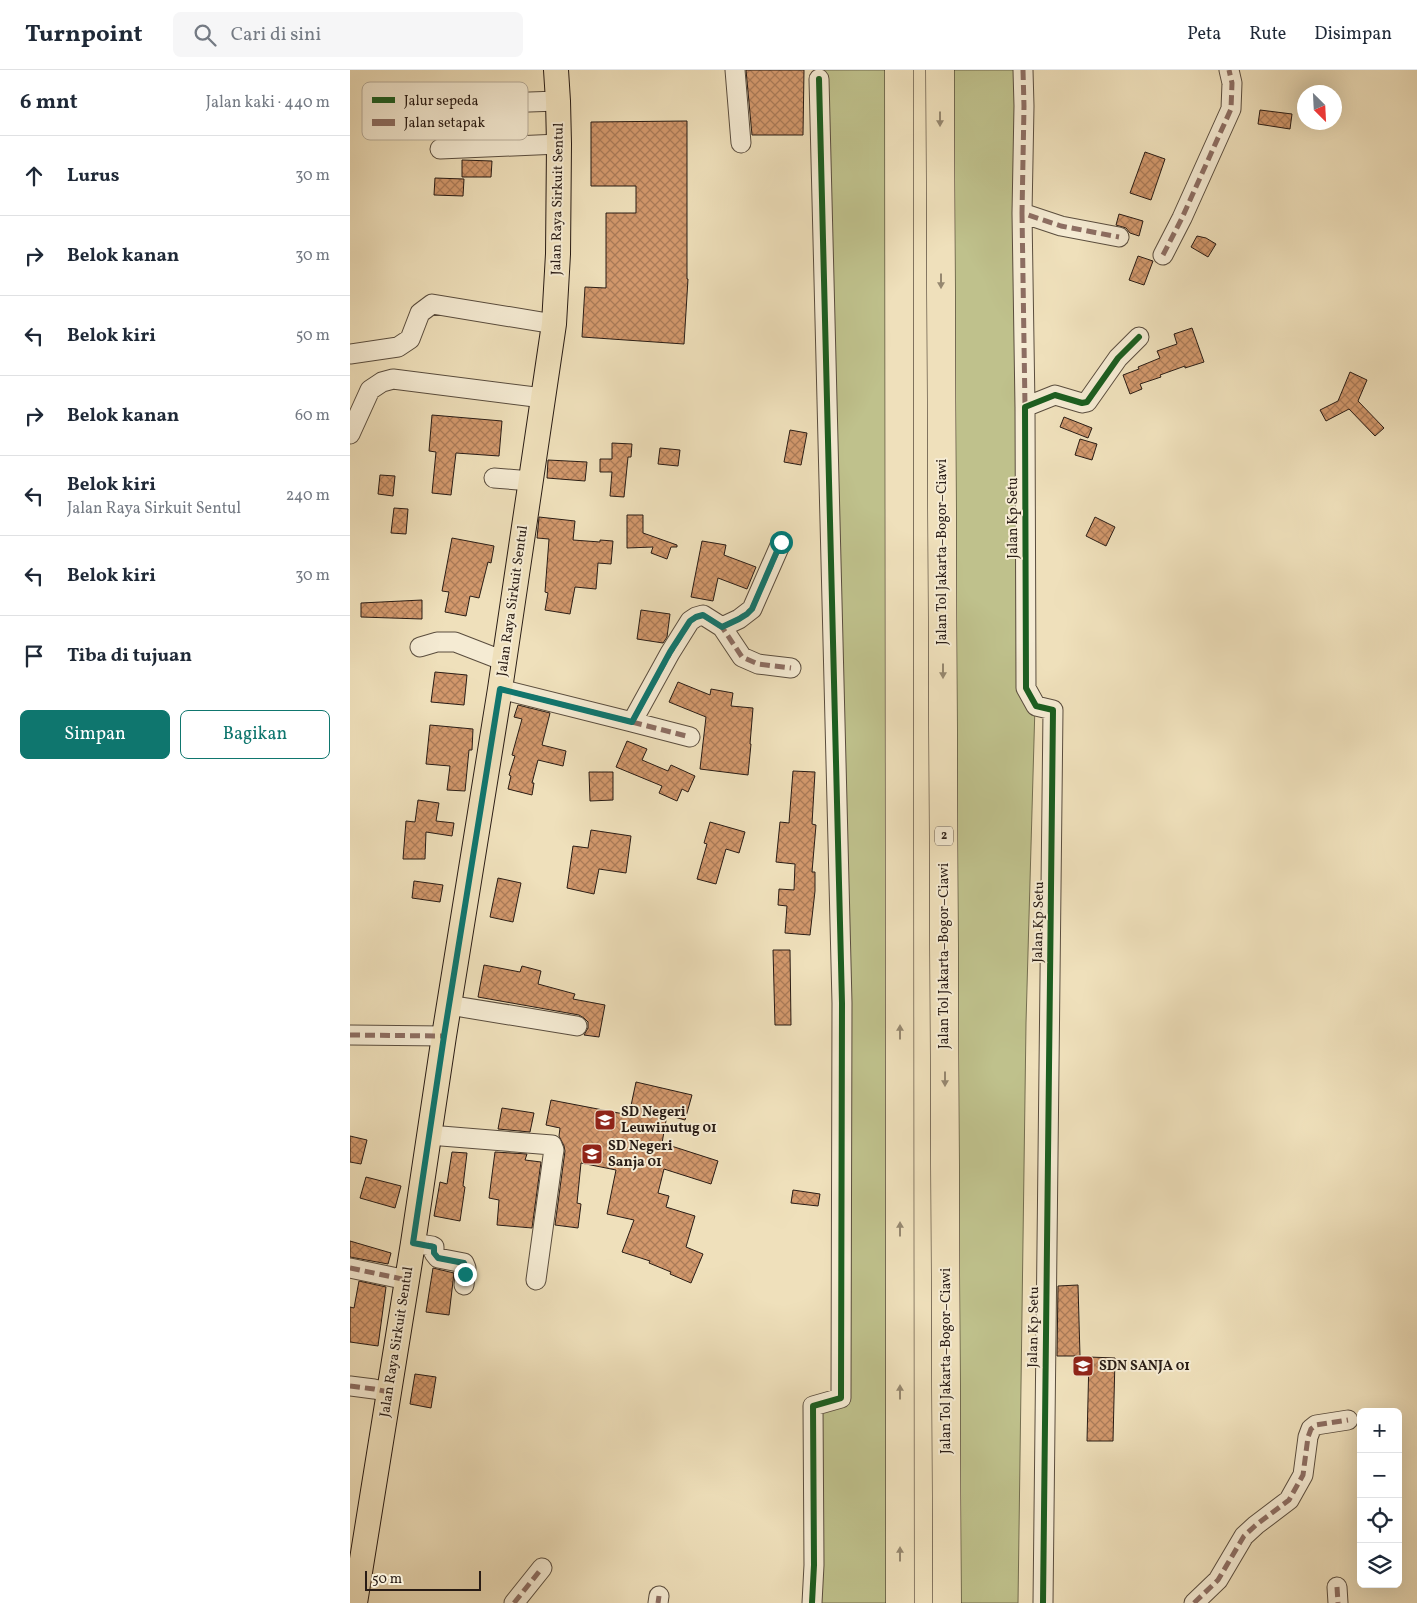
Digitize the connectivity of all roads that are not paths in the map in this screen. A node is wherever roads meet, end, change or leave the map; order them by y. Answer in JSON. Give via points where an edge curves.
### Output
{"nodes":[{"id":1,"x":556,"y":70,"type":"edge"},
{"id":2,"x":735,"y":70,"type":"edge"},
{"id":3,"x":899,"y":70,"type":"edge"},
{"id":4,"x":940,"y":70,"type":"edge"},
{"id":5,"x":1023,"y":70,"type":"edge"},
{"id":6,"x":1229,"y":70,"type":"edge"},
{"id":7,"x":819,"y":79,"type":"dead end"},
{"id":8,"x":558,"y":101,"type":"junction"},
{"id":9,"x":528,"y":102,"type":"edge"},
{"id":10,"x":741,"y":143,"type":"dead end"},
{"id":11,"x":559,"y":144,"type":"junction"},
{"id":12,"x":440,"y":149,"type":"dead end"},
{"id":13,"x":1022,"y":213,"type":"junction"},
{"id":14,"x":1119,"y":237,"type":"dead end"},
{"id":15,"x":1163,"y":255,"type":"dead end"},
{"id":16,"x":554,"y":324,"type":"junction"},
{"id":17,"x":1139,"y":337,"type":"dead end"},
{"id":18,"x":350,"y":354,"type":"edge"},
{"id":19,"x":543,"y":398,"type":"junction"},
{"id":20,"x":1026,"y":407,"type":"junction"},
{"id":21,"x":350,"y":434,"type":"edge"},
{"id":22,"x":494,"y":478,"type":"dead end"},
{"id":23,"x":531,"y":481,"type":"junction"},
{"id":24,"x":781,"y":542,"type":"dead end"},
{"id":25,"x":722,"y":627,"type":"junction"},
{"id":26,"x":420,"y":647,"type":"dead end"},
{"id":27,"x":504,"y":661,"type":"junction"},
{"id":28,"x":791,"y":668,"type":"dead end"},
{"id":29,"x":500,"y":689,"type":"junction"},
{"id":30,"x":632,"y":722,"type":"junction"},
{"id":31,"x":690,"y":737,"type":"dead end"},
{"id":32,"x":449,"y":1004,"type":"junction"},
{"id":33,"x":577,"y":1026,"type":"dead end"},
{"id":34,"x":350,"y":1035,"type":"edge"},
{"id":35,"x":444,"y":1036,"type":"junction"},
{"id":36,"x":429,"y":1134,"type":"junction"},
{"id":37,"x":413,"y":1243,"type":"junction"},
{"id":38,"x":350,"y":1268,"type":"edge"},
{"id":39,"x":407,"y":1280,"type":"junction"},
{"id":40,"x":536,"y":1280,"type":"dead end"},
{"id":41,"x":464,"y":1285,"type":"dead end"},
{"id":42,"x":350,"y":1386,"type":"edge"},
{"id":43,"x":389,"y":1392,"type":"junction"},
{"id":44,"x":1348,"y":1420,"type":"dead end"},
{"id":45,"x":542,"y":1568,"type":"dead end"},
{"id":46,"x":355,"y":1603,"type":"edge"},
{"id":47,"x":514,"y":1603,"type":"edge"},
{"id":48,"x":812,"y":1603,"type":"edge"},
{"id":49,"x":900,"y":1603,"type":"edge"},
{"id":50,"x":947,"y":1603,"type":"edge"},
{"id":51,"x":1043,"y":1603,"type":"edge"},
{"id":52,"x":1194,"y":1603,"type":"edge"}],
"edges":[{"from":1,"to":8,"type":"main road","name":"Jalan Raya Sirkuit Sentul"},
{"from":2,"to":10,"type":"street"},
{"from":49,"to":3,"type":"highway","one_way":true},
{"from":4,"to":50,"type":"highway","name":"Jalan Tol Jakarta–Bogor–Ciawi","number":"2","one_way":true},
{"from":5,"to":13,"type":"street"},
{"from":6,"to":15,"type":"street","via":[[1231,109]]},
{"from":7,"to":48,"type":"street","via":[[842,1003],[841,1398],[813,1406]]},
{"from":8,"to":9,"type":"street"},
{"from":8,"to":11,"type":"main road","name":"Jalan Raya Sirkuit Sentul"},
{"from":11,"to":12,"type":"street"},
{"from":11,"to":16,"type":"main road","name":"Jalan Raya Sirkuit Sentul"},
{"from":13,"to":14,"type":"street","via":[[1061,226]]},
{"from":13,"to":20,"type":"street"},
{"from":16,"to":18,"type":"street","via":[[432,304],[420,313],[410,339],[398,348]]},
{"from":16,"to":19,"type":"main road","name":"Jalan Raya Sirkuit Sentul"},
{"from":17,"to":20,"type":"street","via":[[1118,358],[1087,402],[1055,395]]},
{"from":19,"to":21,"type":"street","via":[[393,379],[370,390]]},
{"from":19,"to":23,"type":"main road","name":"Jalan Raya Sirkuit Sentul"},
{"from":20,"to":51,"type":"street","name":"Jalan Kp Setu","via":[[1026,688],[1036,706],[1054,710]]},
{"from":22,"to":23,"type":"street"},
{"from":23,"to":27,"type":"main road","name":"Jalan Raya Sirkuit Sentul"},
{"from":24,"to":25,"type":"street","via":[[752,609]]},
{"from":25,"to":28,"type":"street","via":[[742,657],[758,664]]},
{"from":25,"to":30,"type":"street","via":[[703,615],[690,621]]},
{"from":26,"to":27,"type":"street","via":[[437,642],[455,642]]},
{"from":27,"to":29,"type":"main road","name":"Jalan Raya Sirkuit Sentul"},
{"from":29,"to":30,"type":"street"},
{"from":29,"to":32,"type":"main road","name":"Jalan Raya Sirkuit Sentul"},
{"from":30,"to":31,"type":"street"},
{"from":32,"to":33,"type":"street"},
{"from":32,"to":35,"type":"main road","name":"Jalan Raya Sirkuit Sentul"},
{"from":34,"to":35,"type":"street"},
{"from":35,"to":36,"type":"main road","name":"Jalan Raya Sirkuit Sentul"},
{"from":36,"to":37,"type":"main road","name":"Jalan Raya Sirkuit Sentul"},
{"from":36,"to":40,"type":"street","via":[[552,1146]]},
{"from":37,"to":39,"type":"main road","name":"Jalan Raya Sirkuit Sentul"},
{"from":37,"to":41,"type":"street","via":[[434,1247],[438,1258],[464,1263]]},
{"from":38,"to":39,"type":"street"},
{"from":39,"to":43,"type":"main road","name":"Jalan Raya Sirkuit Sentul"},
{"from":42,"to":43,"type":"street"},
{"from":43,"to":46,"type":"main road","name":"Jalan Raya Sirkuit Sentul"},
{"from":44,"to":52,"type":"street","via":[[1311,1429],[1303,1476],[1289,1500],[1244,1536],[1218,1580]]},
{"from":45,"to":47,"type":"street"}]}
